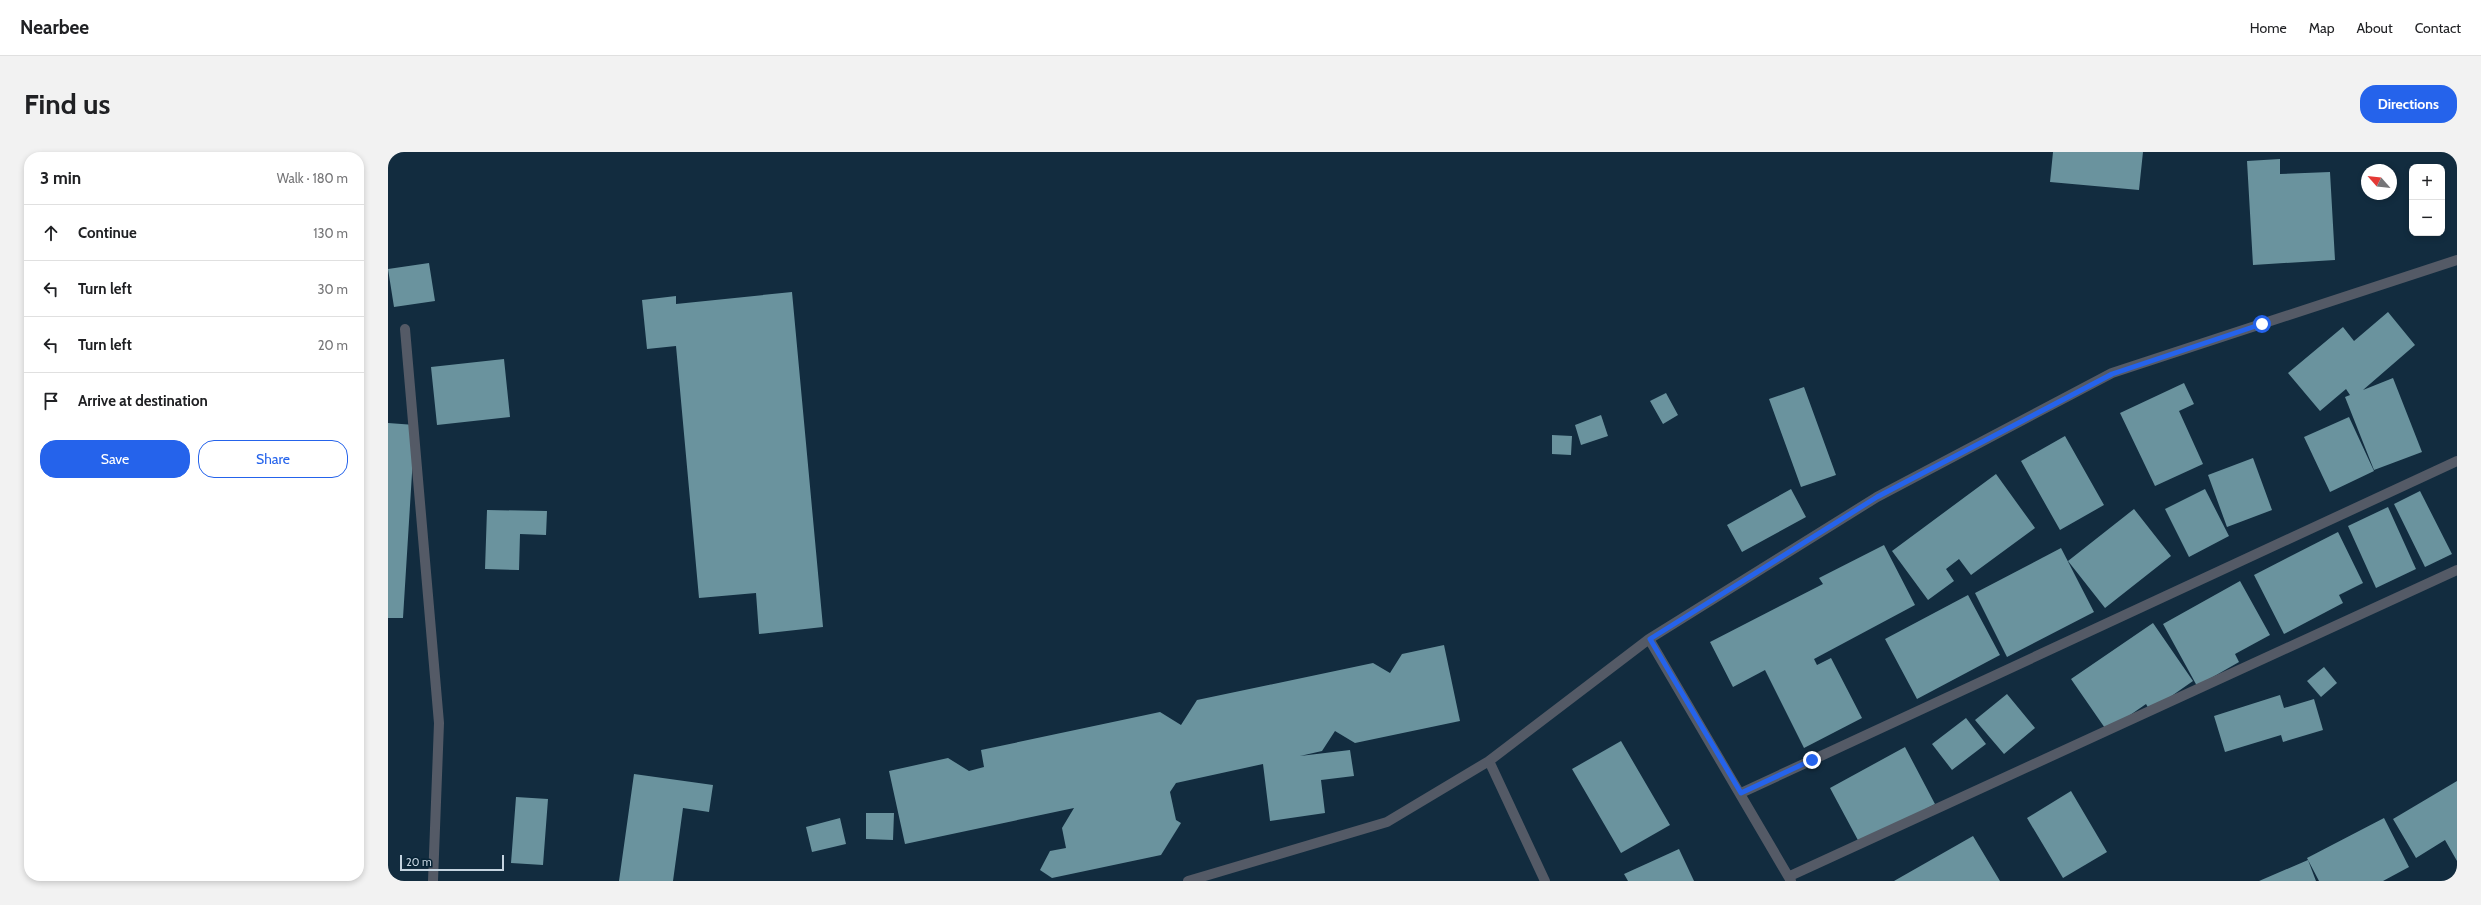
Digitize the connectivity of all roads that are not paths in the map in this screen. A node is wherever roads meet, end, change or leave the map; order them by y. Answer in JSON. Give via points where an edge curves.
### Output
{"nodes":[{"id":1,"x":2457,"y":260,"type":"edge"},
{"id":2,"x":405,"y":329,"type":"dead end"},
{"id":3,"x":2457,"y":461,"type":"edge"},
{"id":4,"x":2457,"y":570,"type":"edge"},
{"id":5,"x":1650,"y":639,"type":"junction"},
{"id":6,"x":1488,"y":761,"type":"junction"},
{"id":7,"x":1741,"y":793,"type":"junction"},
{"id":8,"x":1790,"y":879,"type":"edge"},
{"id":9,"x":433,"y":881,"type":"edge"},
{"id":10,"x":1188,"y":881,"type":"edge"},
{"id":11,"x":1545,"y":881,"type":"edge"}],
"edges":[{"from":1,"to":5,"type":"street","via":[[2112,374],[1877,497]]},
{"from":2,"to":9,"type":"street","via":[[439,723]]},
{"from":3,"to":7,"type":"street"},
{"from":4,"to":8,"type":"street"},
{"from":5,"to":6,"type":"street"},
{"from":5,"to":7,"type":"street"},
{"from":6,"to":10,"type":"street","via":[[1387,822]]},
{"from":6,"to":11,"type":"street"},
{"from":7,"to":8,"type":"street"}]}
